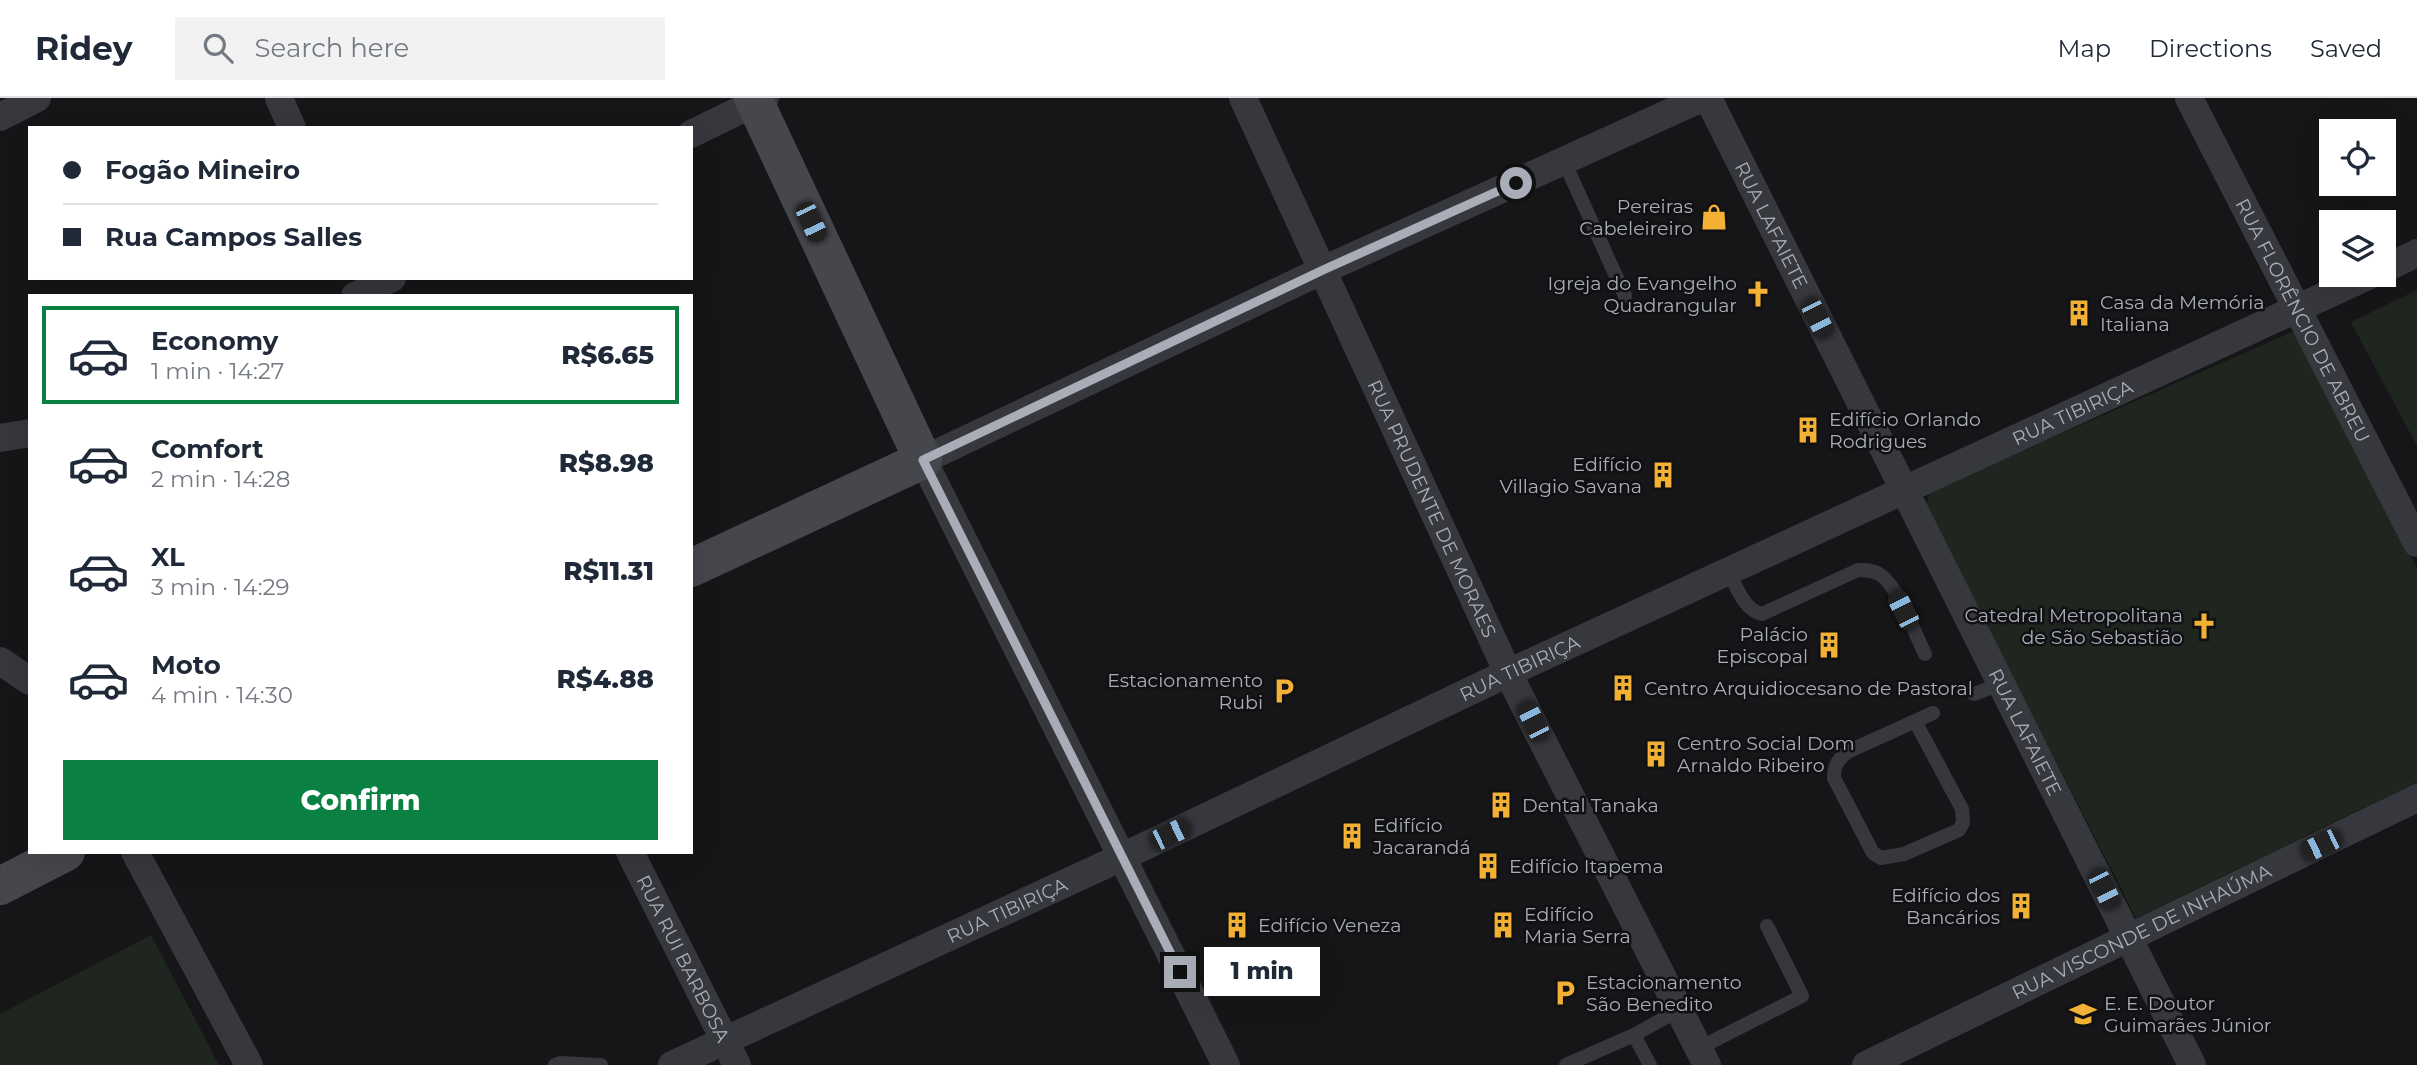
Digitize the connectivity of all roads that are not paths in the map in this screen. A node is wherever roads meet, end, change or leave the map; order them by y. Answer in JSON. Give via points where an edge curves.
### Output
{"nodes":[{"id":1,"x":37,"y":98,"type":"edge"},
{"id":2,"x":279,"y":98,"type":"edge"},
{"id":3,"x":1242,"y":98,"type":"edge"},
{"id":4,"x":1702,"y":98,"type":"edge"},
{"id":5,"x":1708,"y":98,"type":"edge"},
{"id":6,"x":2189,"y":98,"type":"edge"},
{"id":7,"x":758,"y":100,"type":"edge"},
{"id":8,"x":0,"y":117,"type":"edge"},
{"id":9,"x":291,"y":126,"type":"edge"},
{"id":10,"x":693,"y":133,"type":"edge"},
{"id":11,"x":1564,"y":161,"type":"junction"},
{"id":12,"x":2417,"y":253,"type":"edge"},
{"id":13,"x":2396,"y":263,"type":"edge"},
{"id":14,"x":1323,"y":270,"type":"junction"},
{"id":15,"x":387,"y":280,"type":"edge"},
{"id":16,"x":2344,"y":287,"type":"edge"},
{"id":17,"x":362,"y":290,"type":"edge"},
{"id":18,"x":1625,"y":296,"type":"dead end"},
{"id":19,"x":2296,"y":309,"type":"junction"},
{"id":20,"x":28,"y":433,"type":"edge"},
{"id":21,"x":0,"y":438,"type":"edge"},
{"id":22,"x":923,"y":460,"type":"junction"},
{"id":23,"x":1903,"y":490,"type":"junction"},
{"id":24,"x":2417,"y":543,"type":"edge"},
{"id":25,"x":693,"y":567,"type":"edge"},
{"id":26,"x":1728,"y":571,"type":"junction"},
{"id":27,"x":1925,"y":654,"type":"dead end"},
{"id":28,"x":0,"y":661,"type":"edge"},
{"id":29,"x":1508,"y":673,"type":"junction"},
{"id":30,"x":28,"y":680,"type":"edge"},
{"id":31,"x":2001,"y":684,"type":"junction"},
{"id":32,"x":1974,"y":694,"type":"dead end"},
{"id":33,"x":1933,"y":713,"type":"dead end"},
{"id":34,"x":1914,"y":721,"type":"junction"},
{"id":35,"x":2417,"y":798,"type":"edge"},
{"id":36,"x":61,"y":854,"type":"edge"},
{"id":37,"x":136,"y":854,"type":"edge"},
{"id":38,"x":631,"y":854,"type":"edge"},
{"id":39,"x":1122,"y":857,"type":"junction"},
{"id":40,"x":0,"y":886,"type":"edge"},
{"id":41,"x":1767,"y":926,"type":"dead end"},
{"id":42,"x":2129,"y":938,"type":"junction"},
{"id":43,"x":1679,"y":1010,"type":"junction"},
{"id":44,"x":1634,"y":1035,"type":"junction"},
{"id":45,"x":731,"y":1053,"type":"edge"},
{"id":46,"x":1703,"y":1057,"type":"edge"},
{"id":47,"x":249,"y":1065,"type":"edge"},
{"id":48,"x":555,"y":1065,"type":"edge"},
{"id":49,"x":601,"y":1065,"type":"edge"},
{"id":50,"x":672,"y":1065,"type":"edge"},
{"id":51,"x":1226,"y":1065,"type":"edge"},
{"id":52,"x":1566,"y":1065,"type":"edge"},
{"id":53,"x":1650,"y":1065,"type":"edge"},
{"id":54,"x":1866,"y":1065,"type":"edge"},
{"id":55,"x":2192,"y":1065,"type":"edge"}],
"edges":[{"from":1,"to":8,"type":"street"},
{"from":2,"to":9,"type":"street"},
{"from":3,"to":14,"type":"street","name":"RUA PRUDENTE DE MORAES"},
{"from":4,"to":11,"type":"street"},
{"from":5,"to":23,"type":"street","name":"RUA LAFAIETE"},
{"from":6,"to":19,"type":"street","name":"RUA FLORÊNCIO DE ABREU"},
{"from":7,"to":10,"type":"street"},
{"from":7,"to":22,"type":"main road"},
{"from":11,"to":14,"type":"street"},
{"from":11,"to":18,"type":"lane"},
{"from":12,"to":13,"type":"street"},
{"from":14,"to":22,"type":"street"},
{"from":14,"to":29,"type":"street","name":"RUA PRUDENTE DE MORAES"},
{"from":15,"to":17,"type":"street"},
{"from":16,"to":19,"type":"street","name":"RUA TIBIRIÇA"},
{"from":19,"to":23,"type":"street","name":"RUA TIBIRIÇA"},
{"from":19,"to":24,"type":"street","name":"RUA FLORÊNCIO DE ABREU"},
{"from":20,"to":21,"type":"street"},
{"from":22,"to":25,"type":"main road"},
{"from":22,"to":39,"type":"street"},
{"from":23,"to":26,"type":"street","name":"RUA TIBIRIÇA"},
{"from":23,"to":31,"type":"street","name":"RUA LAFAIETE"},
{"from":26,"to":27,"type":"lane","via":[[1747,605],[1762,614],[1857,570],[1881,575]]},
{"from":26,"to":29,"type":"street","name":"RUA TIBIRIÇA"},
{"from":28,"to":30,"type":"street"},
{"from":29,"to":39,"type":"street","name":"RUA TIBIRIÇA"},
{"from":29,"to":43,"type":"street","name":"RUA PRUDENTE DE MORAES"},
{"from":31,"to":32,"type":"lane"},
{"from":31,"to":42,"type":"street","name":"RUA LAFAIETE"},
{"from":33,"to":34,"type":"lane"},
{"from":34,"to":34,"type":"lane","via":[[1847,751],[1834,768],[1834,778],[1873,853],[1881,858],[1905,854],[1959,830],[1963,823],[1962,809]]},
{"from":35,"to":42,"type":"street","name":"RUA VISCONDE DE INHAÚMA"},
{"from":36,"to":40,"type":"main road"},
{"from":37,"to":47,"type":"street"},
{"from":38,"to":45,"type":"street","name":"RUA RUI BARBOSA"},
{"from":39,"to":45,"type":"street","name":"RUA TIBIRIÇA"},
{"from":39,"to":51,"type":"street"},
{"from":41,"to":46,"type":"lane","via":[[1802,996]]},
{"from":42,"to":54,"type":"street","name":"RUA VISCONDE DE INHAÚMA"},
{"from":42,"to":55,"type":"street","name":"RUA LAFAIETE"},
{"from":43,"to":44,"type":"lane"},
{"from":43,"to":46,"type":"street","name":"RUA PRUDENTE DE MORAES"},
{"from":44,"to":52,"type":"lane"},
{"from":44,"to":53,"type":"lane"},
{"from":45,"to":50,"type":"street","name":"RUA TIBIRIÇA"},
{"from":48,"to":49,"type":"lane"}]}
